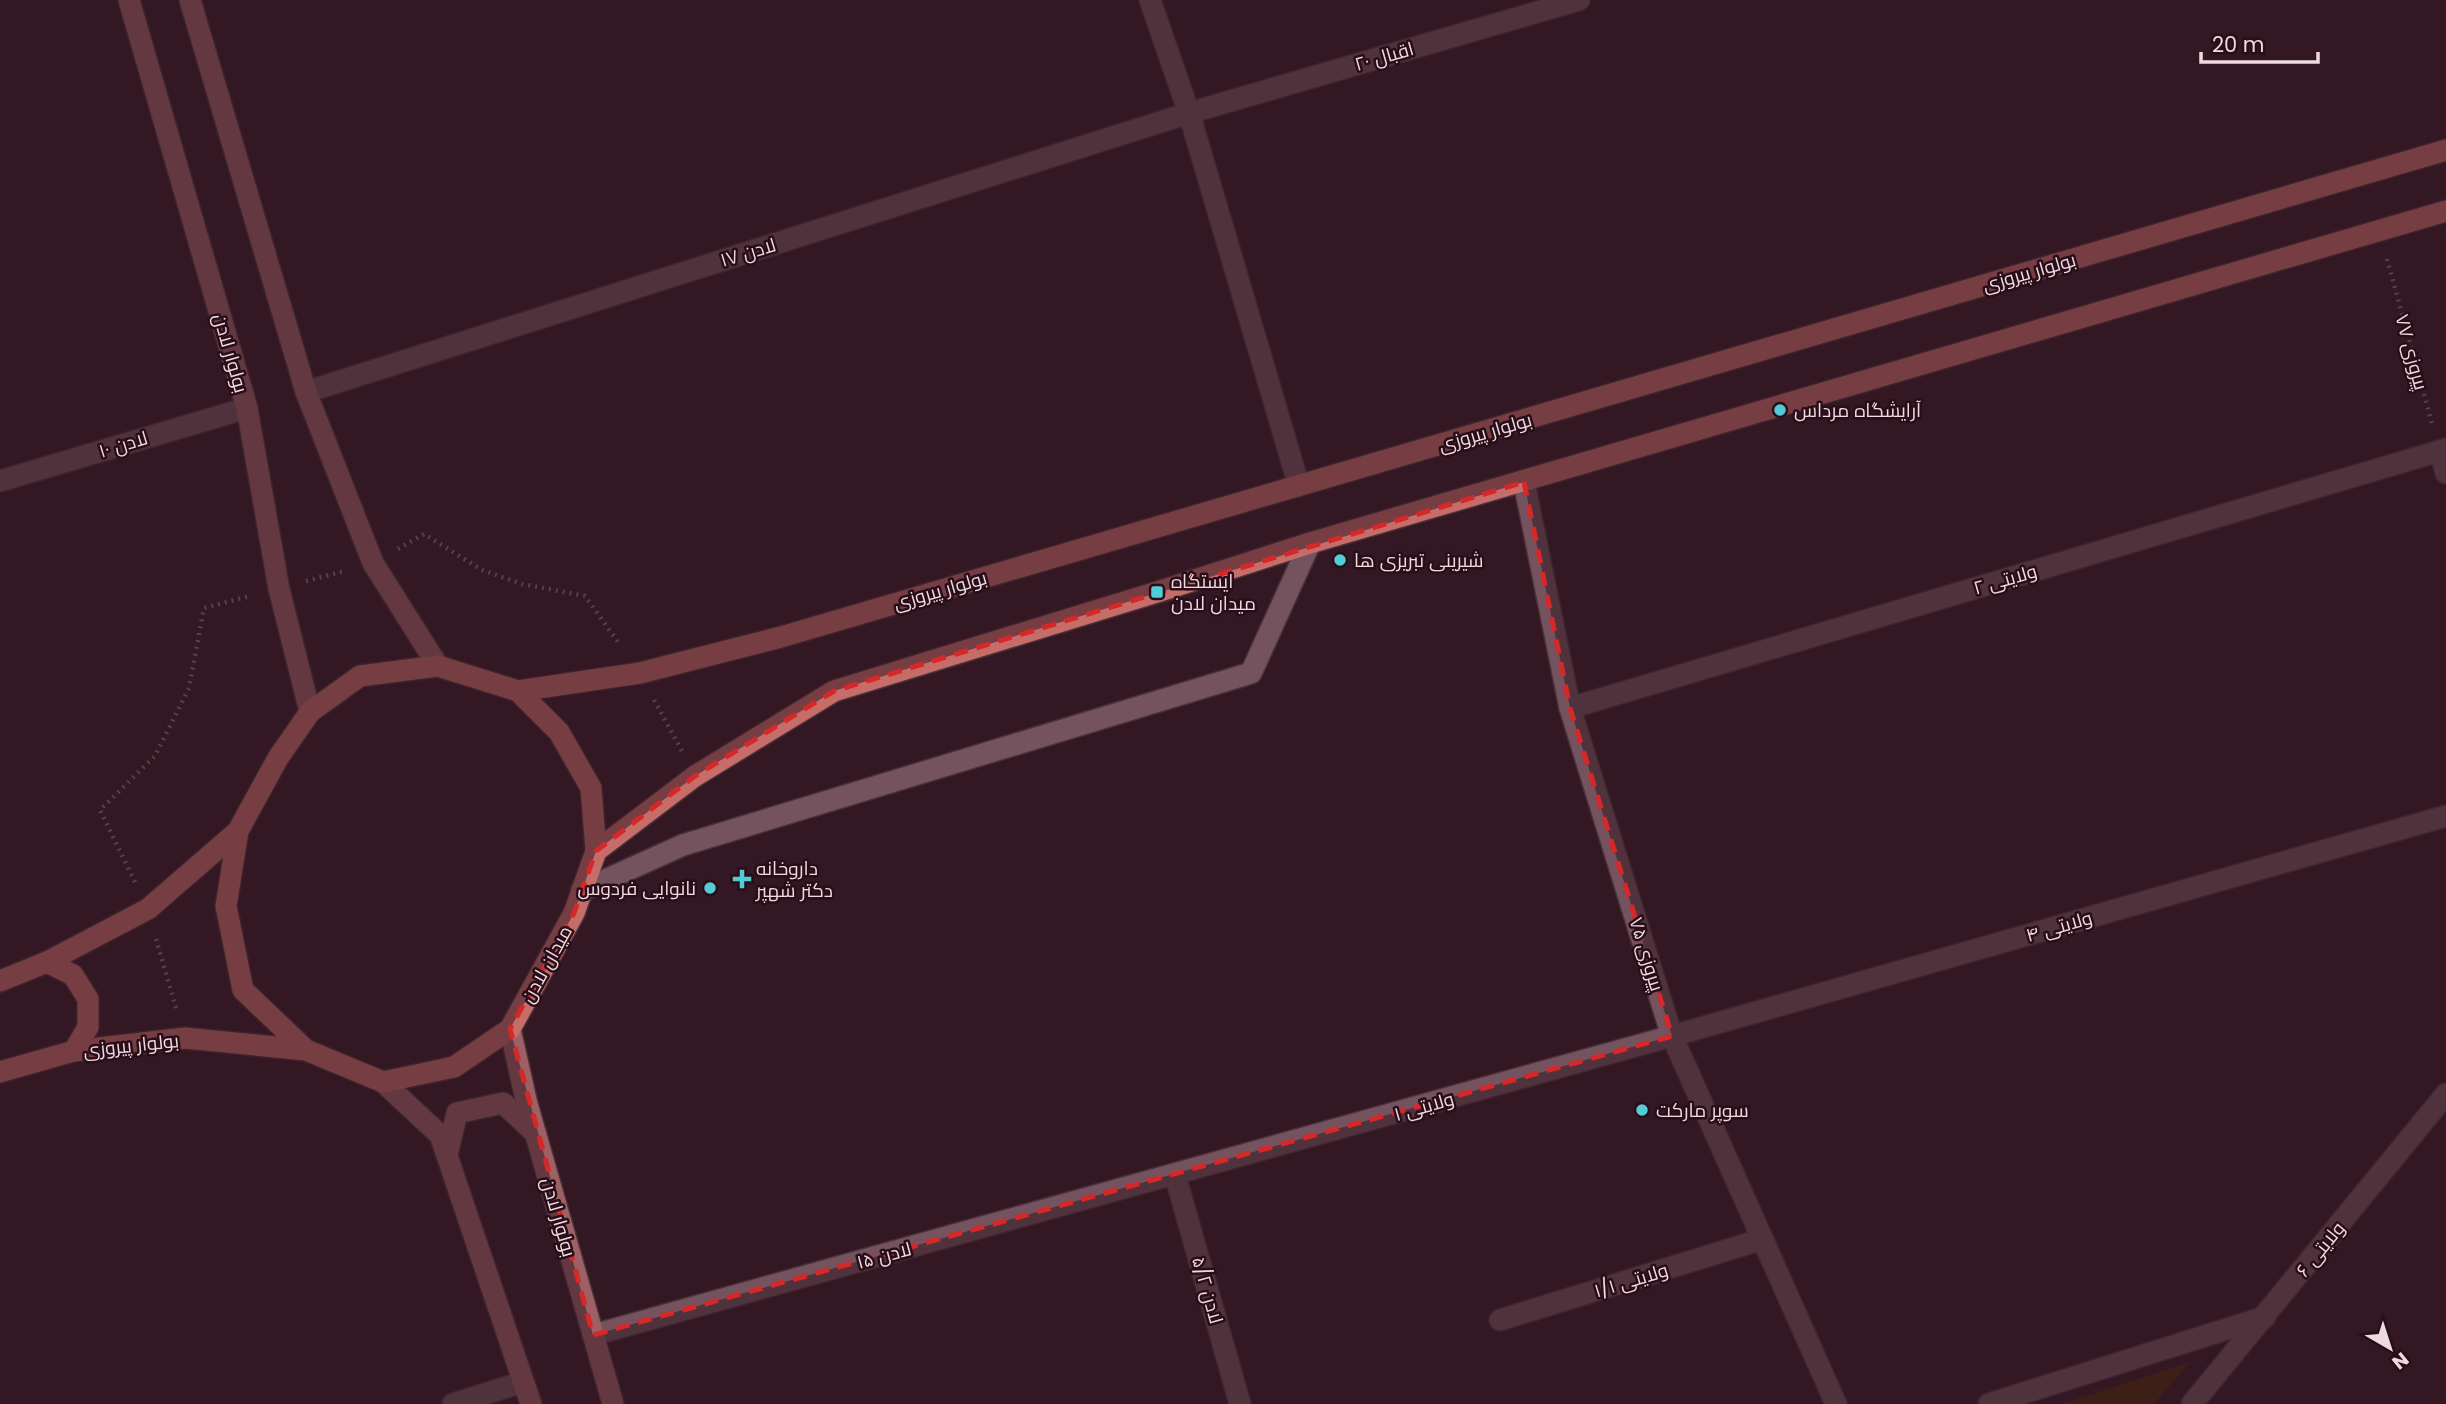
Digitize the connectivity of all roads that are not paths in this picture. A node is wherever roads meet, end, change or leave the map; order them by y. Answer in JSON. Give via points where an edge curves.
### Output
{"nodes":[{"id":1,"x":129,"y":0,"type":"edge"},
{"id":2,"x":190,"y":0,"type":"edge"},
{"id":3,"x":1150,"y":0,"type":"edge"},
{"id":4,"x":1580,"y":0,"type":"edge"},
{"id":5,"x":1189,"y":113,"type":"junction"},
{"id":6,"x":2446,"y":150,"type":"edge"},
{"id":7,"x":2446,"y":211,"type":"edge"},
{"id":8,"x":306,"y":391,"type":"junction"},
{"id":9,"x":247,"y":408,"type":"junction"},
{"id":10,"x":2443,"y":450,"type":"edge"},
{"id":11,"x":2446,"y":472,"type":"edge"},
{"id":12,"x":0,"y":481,"type":"edge"},
{"id":13,"x":1524,"y":482,"type":"junction"},
{"id":14,"x":1299,"y":486,"type":"junction"},
{"id":15,"x":1310,"y":543,"type":"junction"},
{"id":16,"x":439,"y":666,"type":"junction"},
{"id":17,"x":518,"y":691,"type":"junction"},
{"id":18,"x":1570,"y":708,"type":"junction"},
{"id":19,"x":310,"y":712,"type":"junction"},
{"id":20,"x":2446,"y":816,"type":"edge"},
{"id":21,"x":238,"y":831,"type":"junction"},
{"id":22,"x":596,"y":851,"type":"junction"},
{"id":23,"x":581,"y":891,"type":"junction"},
{"id":24,"x":47,"y":962,"type":"junction"},
{"id":25,"x":0,"y":981,"type":"edge"},
{"id":26,"x":510,"y":1030,"type":"junction"},
{"id":27,"x":1672,"y":1036,"type":"junction"},
{"id":28,"x":306,"y":1050,"type":"junction"},
{"id":29,"x":74,"y":1051,"type":"junction"},
{"id":30,"x":0,"y":1072,"type":"edge"},
{"id":31,"x":383,"y":1082,"type":"junction"},
{"id":32,"x":2446,"y":1094,"type":"edge"},
{"id":33,"x":535,"y":1133,"type":"junction"},
{"id":34,"x":447,"y":1156,"type":"junction"},
{"id":35,"x":1175,"y":1175,"type":"junction"},
{"id":36,"x":1763,"y":1239,"type":"junction"},
{"id":37,"x":2264,"y":1317,"type":"junction"},
{"id":38,"x":1500,"y":1320,"type":"dead end"},
{"id":39,"x":593,"y":1335,"type":"junction"},
{"id":40,"x":523,"y":1382,"type":"junction"},
{"id":41,"x":453,"y":1404,"type":"edge"},
{"id":42,"x":531,"y":1404,"type":"edge"},
{"id":43,"x":613,"y":1404,"type":"edge"},
{"id":44,"x":1240,"y":1404,"type":"edge"},
{"id":45,"x":1836,"y":1404,"type":"edge"},
{"id":46,"x":1989,"y":1404,"type":"edge"},
{"id":47,"x":2192,"y":1404,"type":"edge"}],
"edges":[{"from":1,"to":9,"type":"main road","name":"بولوار لادن"},
{"from":2,"to":8,"type":"main road"},
{"from":3,"to":5,"type":"street"},
{"from":4,"to":5,"type":"street","name":"اقبال ۲۰"},
{"from":5,"to":8,"type":"street","name":"لادن ۱۷"},
{"from":5,"to":14,"type":"street"},
{"from":6,"to":14,"type":"main road","name":"بولوار پیروزی"},
{"from":7,"to":13,"type":"main road"},
{"from":8,"to":16,"type":"main road","via":[[373,563]]},
{"from":9,"to":12,"type":"street","name":"لادن ۱۰"},
{"from":9,"to":19,"type":"main road","name":"بولوار لادن","via":[[279,589]]},
{"from":10,"to":11,"type":"street"},
{"from":10,"to":18,"type":"street","name":"ولایتی ۲"},
{"from":13,"to":15,"type":"main road"},
{"from":13,"to":18,"type":"street","name":"پیروزی ۷۵"},
{"from":14,"to":17,"type":"main road","name":"بولوار پیروزی","via":[[781,637],[640,673]]},
{"from":15,"to":22,"type":"main road","via":[[834,691],[695,776]]},
{"from":15,"to":23,"type":"street","via":[[1251,673],[683,845]]},
{"from":16,"to":17,"type":"main road","name":"میدان لادن"},
{"from":16,"to":19,"type":"main road","name":"میدان لادن","via":[[360,676]]},
{"from":17,"to":22,"type":"main road","name":"میدان لادن","via":[[559,732],[591,788]]},
{"from":18,"to":27,"type":"street","name":"پیروزی ۷۵"},
{"from":19,"to":21,"type":"main road","name":"میدان لادن","via":[[278,758]]},
{"from":20,"to":27,"type":"street","name":"ولایتی ۴"},
{"from":21,"to":24,"type":"main road","via":[[148,909]]},
{"from":21,"to":28,"type":"main road","name":"میدان لادن","via":[[226,906],[243,990]]},
{"from":22,"to":23,"type":"main road","name":"میدان لادن"},
{"from":23,"to":26,"type":"main road","name":"میدان لادن","via":[[574,913]]},
{"from":24,"to":25,"type":"main road"},
{"from":24,"to":29,"type":"main road","via":[[73,975],[88,999],[88,1027]]},
{"from":26,"to":31,"type":"main road","name":"میدان لادن","via":[[454,1067]]},
{"from":26,"to":33,"type":"main road","name":"بولوار لادن"},
{"from":27,"to":35,"type":"street","name":"ولایتی ۱"},
{"from":27,"to":36,"type":"street","name":"پیروزی ۷۵"},
{"from":28,"to":29,"type":"main road","name":"بولوار پیروزی","via":[[185,1038]]},
{"from":28,"to":31,"type":"main road","name":"میدان لادن"},
{"from":29,"to":30,"type":"main road","name":"بولوار پیروزی"},
{"from":31,"to":34,"type":"main road","via":[[440,1135]]},
{"from":32,"to":37,"type":"street","name":"ولایتی ۶"},
{"from":33,"to":34,"type":"main road","via":[[503,1103],[457,1113]]},
{"from":33,"to":39,"type":"main road","name":"بولوار لادن"},
{"from":34,"to":40,"type":"main road"},
{"from":35,"to":39,"type":"street","name":"لادن ۱۵"},
{"from":35,"to":44,"type":"street","name":"لادن ۵/۲"},
{"from":36,"to":38,"type":"street","name":"ولایتی ۱/۱"},
{"from":36,"to":45,"type":"street","name":"پیروزی ۷۵"},
{"from":37,"to":46,"type":"street"},
{"from":37,"to":47,"type":"street","name":"ولایتی ۶"},
{"from":39,"to":43,"type":"main road","name":"بولوار لادن"},
{"from":40,"to":41,"type":"street"},
{"from":40,"to":42,"type":"main road"}]}
